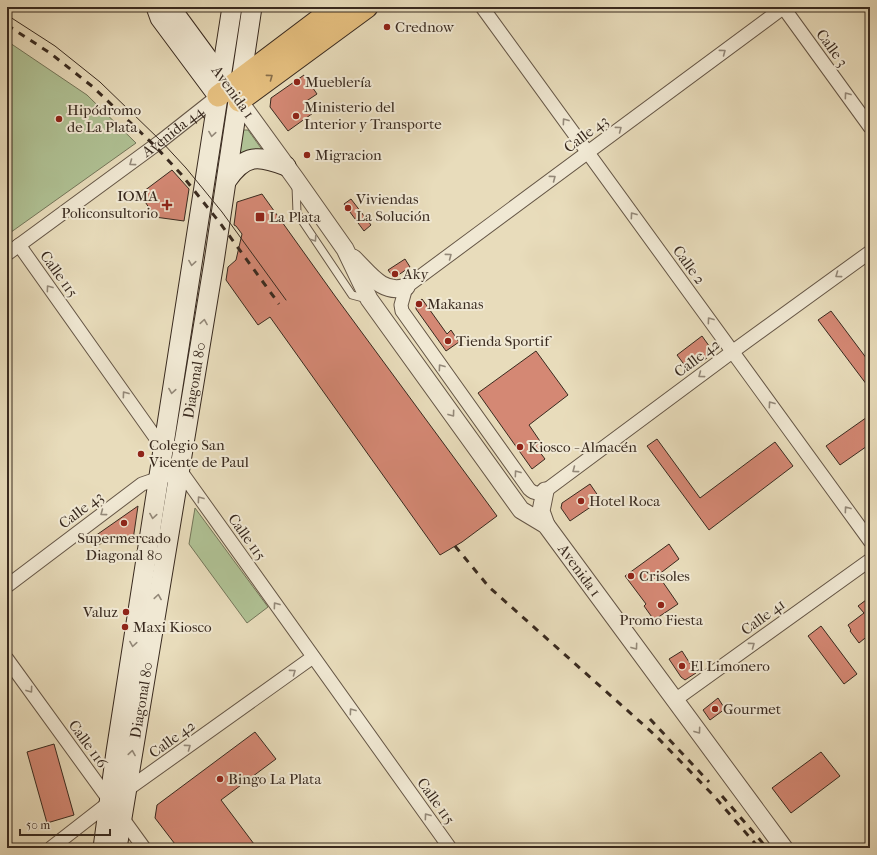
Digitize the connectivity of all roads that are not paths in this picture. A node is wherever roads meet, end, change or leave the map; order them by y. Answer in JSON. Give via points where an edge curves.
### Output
{"nodes":[{"id":1,"x":156,"y":7,"type":"edge"},
{"id":2,"x":170,"y":7,"type":"edge"},
{"id":3,"x":232,"y":7,"type":"edge"},
{"id":4,"x":252,"y":7,"type":"edge"},
{"id":5,"x":336,"y":7,"type":"edge"},
{"id":6,"x":367,"y":7,"type":"edge"},
{"id":7,"x":482,"y":7,"type":"edge"},
{"id":8,"x":783,"y":7,"type":"edge"},
{"id":9,"x":230,"y":88,"type":"junction"},
{"id":10,"x":870,"y":127,"type":"edge"},
{"id":11,"x":588,"y":153,"type":"junction"},
{"id":12,"x":291,"y":172,"type":"junction"},
{"id":13,"x":227,"y":180,"type":"junction"},
{"id":14,"x":19,"y":246,"type":"junction"},
{"id":15,"x":345,"y":249,"type":"junction"},
{"id":16,"x":870,"y":252,"type":"edge"},
{"id":17,"x":7,"y":254,"type":"edge"},
{"id":18,"x":406,"y":287,"type":"junction"},
{"id":19,"x":369,"y":299,"type":"junction"},
{"id":20,"x":732,"y":352,"type":"junction"},
{"id":21,"x":164,"y":448,"type":"junction"},
{"id":22,"x":180,"y":471,"type":"junction"},
{"id":23,"x":159,"y":477,"type":"junction"},
{"id":24,"x":545,"y":491,"type":"junction"},
{"id":25,"x":546,"y":526,"type":"junction"},
{"id":26,"x":870,"y":541,"type":"edge"},
{"id":27,"x":870,"y":560,"type":"edge"},
{"id":28,"x":7,"y":586,"type":"edge"},
{"id":29,"x":313,"y":657,"type":"junction"},
{"id":30,"x":7,"y":659,"type":"edge"},
{"id":31,"x":675,"y":700,"type":"junction"},
{"id":32,"x":126,"y":791,"type":"junction"},
{"id":33,"x":110,"y":802,"type":"junction"},
{"id":34,"x":122,"y":818,"type":"junction"},
{"id":35,"x":51,"y":848,"type":"edge"},
{"id":36,"x":103,"y":848,"type":"edge"},
{"id":37,"x":117,"y":848,"type":"edge"},
{"id":38,"x":144,"y":848,"type":"edge"},
{"id":39,"x":450,"y":848,"type":"edge"},
{"id":40,"x":784,"y":848,"type":"edge"}],
"edges":[{"from":1,"to":9,"type":"main road","name":"Avenida 1","via":[[160,18]]},
{"from":2,"to":9,"type":"main road","name":"Avenida 1"},
{"from":3,"to":9,"type":"main road","name":"Diagonal 80"},
{"from":4,"to":9,"type":"main road","name":"Diagonal 80"},
{"from":5,"to":9,"type":"main road","name":"Avenida 44"},
{"from":9,"to":6,"type":"main road","name":"Avenida 44","one_way":true},
{"from":11,"to":7,"type":"street","name":"Calle 2","one_way":true},
{"from":10,"to":8,"type":"street","name":"Calle 3","one_way":true},
{"from":11,"to":8,"type":"street","name":"Calle 43","one_way":true},
{"from":9,"to":12,"type":"street","name":"Avenida 1"},
{"from":9,"to":13,"type":"main road","name":"Diagonal 80"},
{"from":9,"to":14,"type":"street","name":"Avenida 44","one_way":true},
{"from":9,"to":21,"type":"main road","name":"Diagonal 80","one_way":true},
{"from":18,"to":11,"type":"street","name":"Calle 43","one_way":true},
{"from":20,"to":11,"type":"street","name":"Calle 2","one_way":true},
{"from":12,"to":13,"type":"main road","via":[[260,159],[248,160],[237,167]]},
{"from":12,"to":15,"type":"street","name":"Avenida 1"},
{"from":12,"to":19,"type":"lane","one_way":true,"via":[[297,213],[352,295]]},
{"from":22,"to":13,"type":"main road","name":"Diagonal 80","one_way":true},
{"from":14,"to":17,"type":"street","name":"Avenida 44"},
{"from":21,"to":14,"type":"street","name":"Calle 115","one_way":true},
{"from":15,"to":18,"type":"street","via":[[385,287],[395,290]]},
{"from":15,"to":19,"type":"street","name":"Avenida 1"},
{"from":16,"to":20,"type":"street","name":"Calle 42","one_way":true},
{"from":24,"to":18,"type":"street","one_way":true,"via":[[537,494],[529,489],[405,317],[401,309]]},
{"from":19,"to":25,"type":"street","name":"Avenida 1","one_way":true,"via":[[521,510]]},
{"from":20,"to":24,"type":"street","name":"Calle 42","one_way":true},
{"from":26,"to":20,"type":"street","name":"Calle 2","one_way":true},
{"from":21,"to":22,"type":"street","name":"Calle 115"},
{"from":21,"to":23,"type":"main road","name":"Diagonal 80"},
{"from":22,"to":23,"type":"street","name":"Calle 43"},
{"from":29,"to":22,"type":"street","name":"Calle 115","one_way":true},
{"from":32,"to":22,"type":"main road","name":"Diagonal 80","one_way":true},
{"from":23,"to":28,"type":"street","name":"Calle 43","one_way":true,"via":[[142,484]]},
{"from":23,"to":33,"type":"main road","name":"Diagonal 80","one_way":true},
{"from":24,"to":25,"type":"street","via":[[542,511]]},
{"from":25,"to":31,"type":"street","name":"Avenida 1","one_way":true},
{"from":31,"to":27,"type":"street","name":"Calle 41","one_way":true},
{"from":32,"to":29,"type":"street","name":"Calle 42","one_way":true},
{"from":39,"to":29,"type":"street","name":"Calle 115","one_way":true},
{"from":30,"to":33,"type":"street","name":"Calle 116","one_way":true},
{"from":31,"to":40,"type":"street","name":"Avenida 1","one_way":true},
{"from":32,"to":33,"type":"street","name":"Calle 42"},
{"from":32,"to":34,"type":"main road","name":"Diagonal 80"},
{"from":33,"to":34,"type":"street","name":"Calle 116"},
{"from":33,"to":35,"type":"street","name":"Calle 42"},
{"from":33,"to":36,"type":"main road","name":"Diagonal 80"},
{"from":34,"to":37,"type":"main road","name":"Diagonal 80"},
{"from":34,"to":38,"type":"street","name":"Calle 116"}]}
